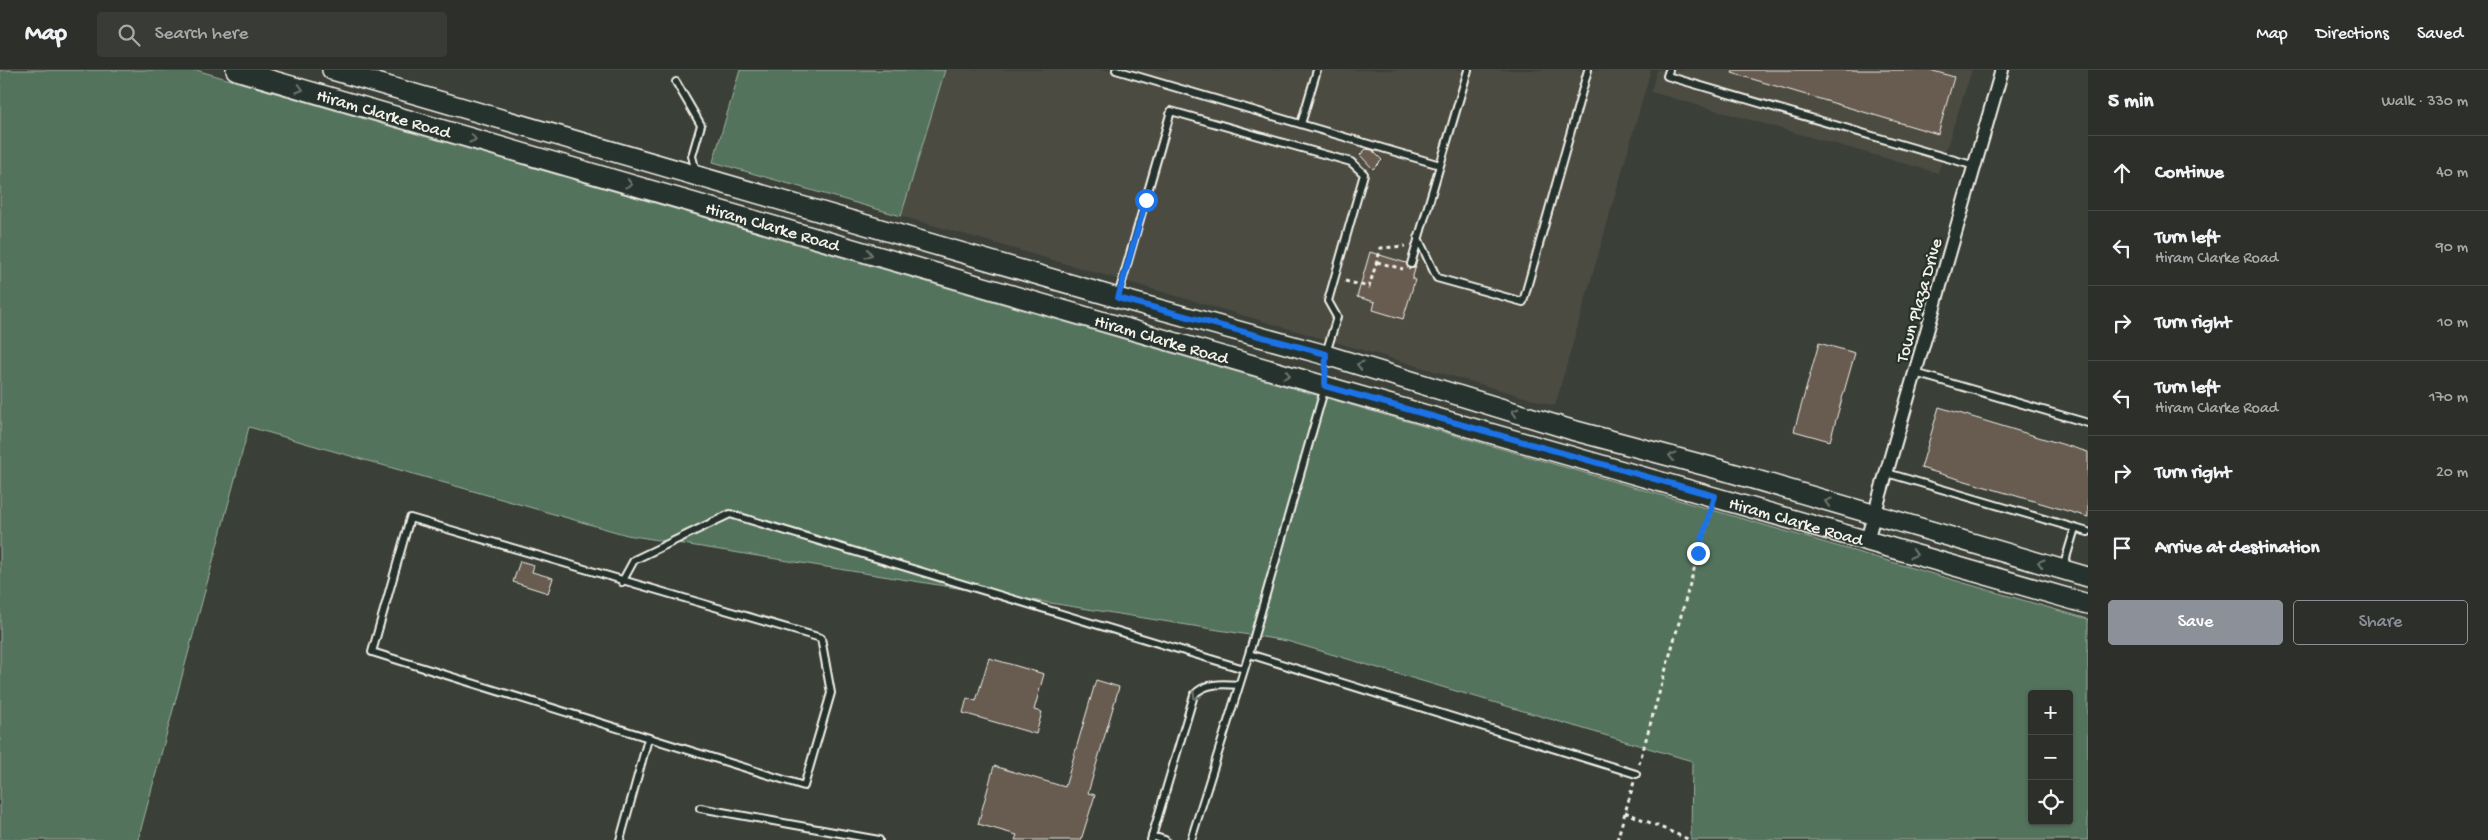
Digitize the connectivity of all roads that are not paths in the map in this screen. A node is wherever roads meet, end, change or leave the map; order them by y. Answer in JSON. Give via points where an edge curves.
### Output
{"nodes":[{"id":1,"x":236,"y":70,"type":"edge"},
{"id":2,"x":332,"y":70,"type":"edge"},
{"id":3,"x":1116,"y":70,"type":"edge"},
{"id":4,"x":1317,"y":70,"type":"edge"},
{"id":5,"x":1468,"y":70,"type":"edge"},
{"id":6,"x":1588,"y":70,"type":"edge"},
{"id":7,"x":1669,"y":70,"type":"edge"},
{"id":8,"x":2002,"y":70,"type":"edge"},
{"id":9,"x":676,"y":82,"type":"dead end"},
{"id":10,"x":458,"y":107,"type":"junction"},
{"id":11,"x":1301,"y":124,"type":"junction"},
{"id":12,"x":450,"y":132,"type":"junction"},
{"id":13,"x":1440,"y":165,"type":"junction"},
{"id":14,"x":1975,"y":166,"type":"junction"},
{"id":15,"x":696,"y":176,"type":"junction"},
{"id":16,"x":689,"y":201,"type":"junction"},
{"id":17,"x":909,"y":236,"type":"junction"},
{"id":18,"x":1418,"y":238,"type":"junction"},
{"id":19,"x":902,"y":263,"type":"junction"},
{"id":20,"x":1411,"y":264,"type":"road end"},
{"id":21,"x":1118,"y":298,"type":"junction"},
{"id":22,"x":1114,"y":325,"type":"junction"},
{"id":23,"x":1326,"y":354,"type":"junction"},
{"id":24,"x":1915,"y":373,"type":"junction"},
{"id":25,"x":1325,"y":386,"type":"junction"},
{"id":26,"x":2088,"y":424,"type":"edge"},
{"id":27,"x":1572,"y":430,"type":"junction"},
{"id":28,"x":1566,"y":454,"type":"junction"},
{"id":29,"x":1887,"y":472,"type":"junction"},
{"id":30,"x":1874,"y":516,"type":"junction"},
{"id":31,"x":2074,"y":528,"type":"junction"},
{"id":32,"x":2088,"y":532,"type":"edge"},
{"id":33,"x":1867,"y":540,"type":"junction"},
{"id":34,"x":2063,"y":569,"type":"junction"},
{"id":35,"x":2088,"y":577,"type":"edge"},
{"id":36,"x":622,"y":582,"type":"junction"},
{"id":37,"x":2056,"y":594,"type":"junction"},
{"id":38,"x":2088,"y":604,"type":"edge"},
{"id":39,"x":1249,"y":654,"type":"junction"},
{"id":40,"x":1244,"y":669,"type":"junction"},
{"id":41,"x":1239,"y":685,"type":"junction"},
{"id":42,"x":648,"y":739,"type":"junction"},
{"id":43,"x":1636,"y":774,"type":"road end"},
{"id":44,"x":700,"y":808,"type":"dead end"},
{"id":45,"x":1151,"y":838,"type":"edge"},
{"id":46,"x":620,"y":840,"type":"edge"},
{"id":47,"x":879,"y":840,"type":"edge"},
{"id":48,"x":1165,"y":840,"type":"edge"},
{"id":49,"x":1191,"y":840,"type":"edge"}],
"edges":[{"from":1,"to":12,"type":"main road","name":"Hiram Clarke Road","one_way":true},
{"from":2,"to":10,"type":"main road","name":"Hiram Clarke Road"},
{"from":3,"to":11,"type":"lane"},
{"from":4,"to":11,"type":"lane"},
{"from":5,"to":13,"type":"lane"},
{"from":6,"to":18,"type":"lane","via":[[1523,302],[1437,278]]},
{"from":7,"to":14,"type":"lane","via":[[1667,76]]},
{"from":8,"to":14,"type":"street","name":"Town Plaza Drive"},
{"from":9,"to":15,"type":"lane","via":[[701,125],[692,156]]},
{"from":10,"to":12,"type":"main road"},
{"from":10,"to":15,"type":"main road","name":"Hiram Clarke Road"},
{"from":11,"to":13,"type":"lane"},
{"from":12,"to":16,"type":"main road","name":"Hiram Clarke Road","one_way":true},
{"from":13,"to":18,"type":"lane"},
{"from":14,"to":24,"type":"street","name":"Town Plaza Drive"},
{"from":15,"to":16,"type":"main road"},
{"from":15,"to":17,"type":"main road","name":"Hiram Clarke Road"},
{"from":16,"to":19,"type":"main road","name":"Hiram Clarke Road","one_way":true},
{"from":17,"to":19,"type":"main road"},
{"from":17,"to":21,"type":"main road","name":"Hiram Clarke Road"},
{"from":18,"to":20,"type":"lane"},
{"from":19,"to":22,"type":"main road","name":"Hiram Clarke Road"},
{"from":21,"to":22,"type":"main road"},
{"from":21,"to":23,"type":"main road","name":"Hiram Clarke Road"},
{"from":21,"to":23,"type":"lane","via":[[1171,111],[1351,162],[1364,174],[1328,301],[1337,317]]},
{"from":22,"to":25,"type":"main road","name":"Hiram Clarke Road","one_way":true},
{"from":23,"to":25,"type":"main road"},
{"from":27,"to":23,"type":"main road","name":"Hiram Clarke Road","one_way":true},
{"from":24,"to":26,"type":"lane"},
{"from":24,"to":29,"type":"street","name":"Town Plaza Drive"},
{"from":25,"to":28,"type":"main road","name":"Hiram Clarke Road"},
{"from":25,"to":39,"type":"lane"},
{"from":27,"to":28,"type":"main road"},
{"from":30,"to":27,"type":"main road","name":"Hiram Clarke Road","one_way":true,"via":[[1722,470]]},
{"from":28,"to":33,"type":"main road","name":"Hiram Clarke Road"},
{"from":29,"to":30,"type":"street","name":"Town Plaza Drive"},
{"from":29,"to":31,"type":"lane"},
{"from":30,"to":33,"type":"street","name":"Town Plaza Drive"},
{"from":34,"to":30,"type":"main road","name":"Hiram Clarke Road","one_way":true},
{"from":31,"to":32,"type":"lane"},
{"from":31,"to":34,"type":"lane"},
{"from":33,"to":37,"type":"main road","name":"Hiram Clarke Road","one_way":true},
{"from":34,"to":35,"type":"main road","name":"Hiram Clarke Road"},
{"from":34,"to":37,"type":"main road"},
{"from":36,"to":40,"type":"lane","via":[[634,560],[730,514]]},
{"from":36,"to":42,"type":"lane","via":[[821,638],[829,684],[830,693],[804,786]]},
{"from":36,"to":42,"type":"lane","via":[[410,518],[372,652]]},
{"from":37,"to":38,"type":"main road","name":"Hiram Clarke Road"},
{"from":39,"to":40,"type":"lane"},
{"from":39,"to":43,"type":"lane"},
{"from":40,"to":41,"type":"lane"},
{"from":41,"to":45,"type":"lane","one_way":true,"via":[[1204,687],[1194,695]]},
{"from":41,"to":49,"type":"lane"},
{"from":42,"to":46,"type":"lane"},
{"from":44,"to":47,"type":"lane"},
{"from":45,"to":48,"type":"lane"}]}
